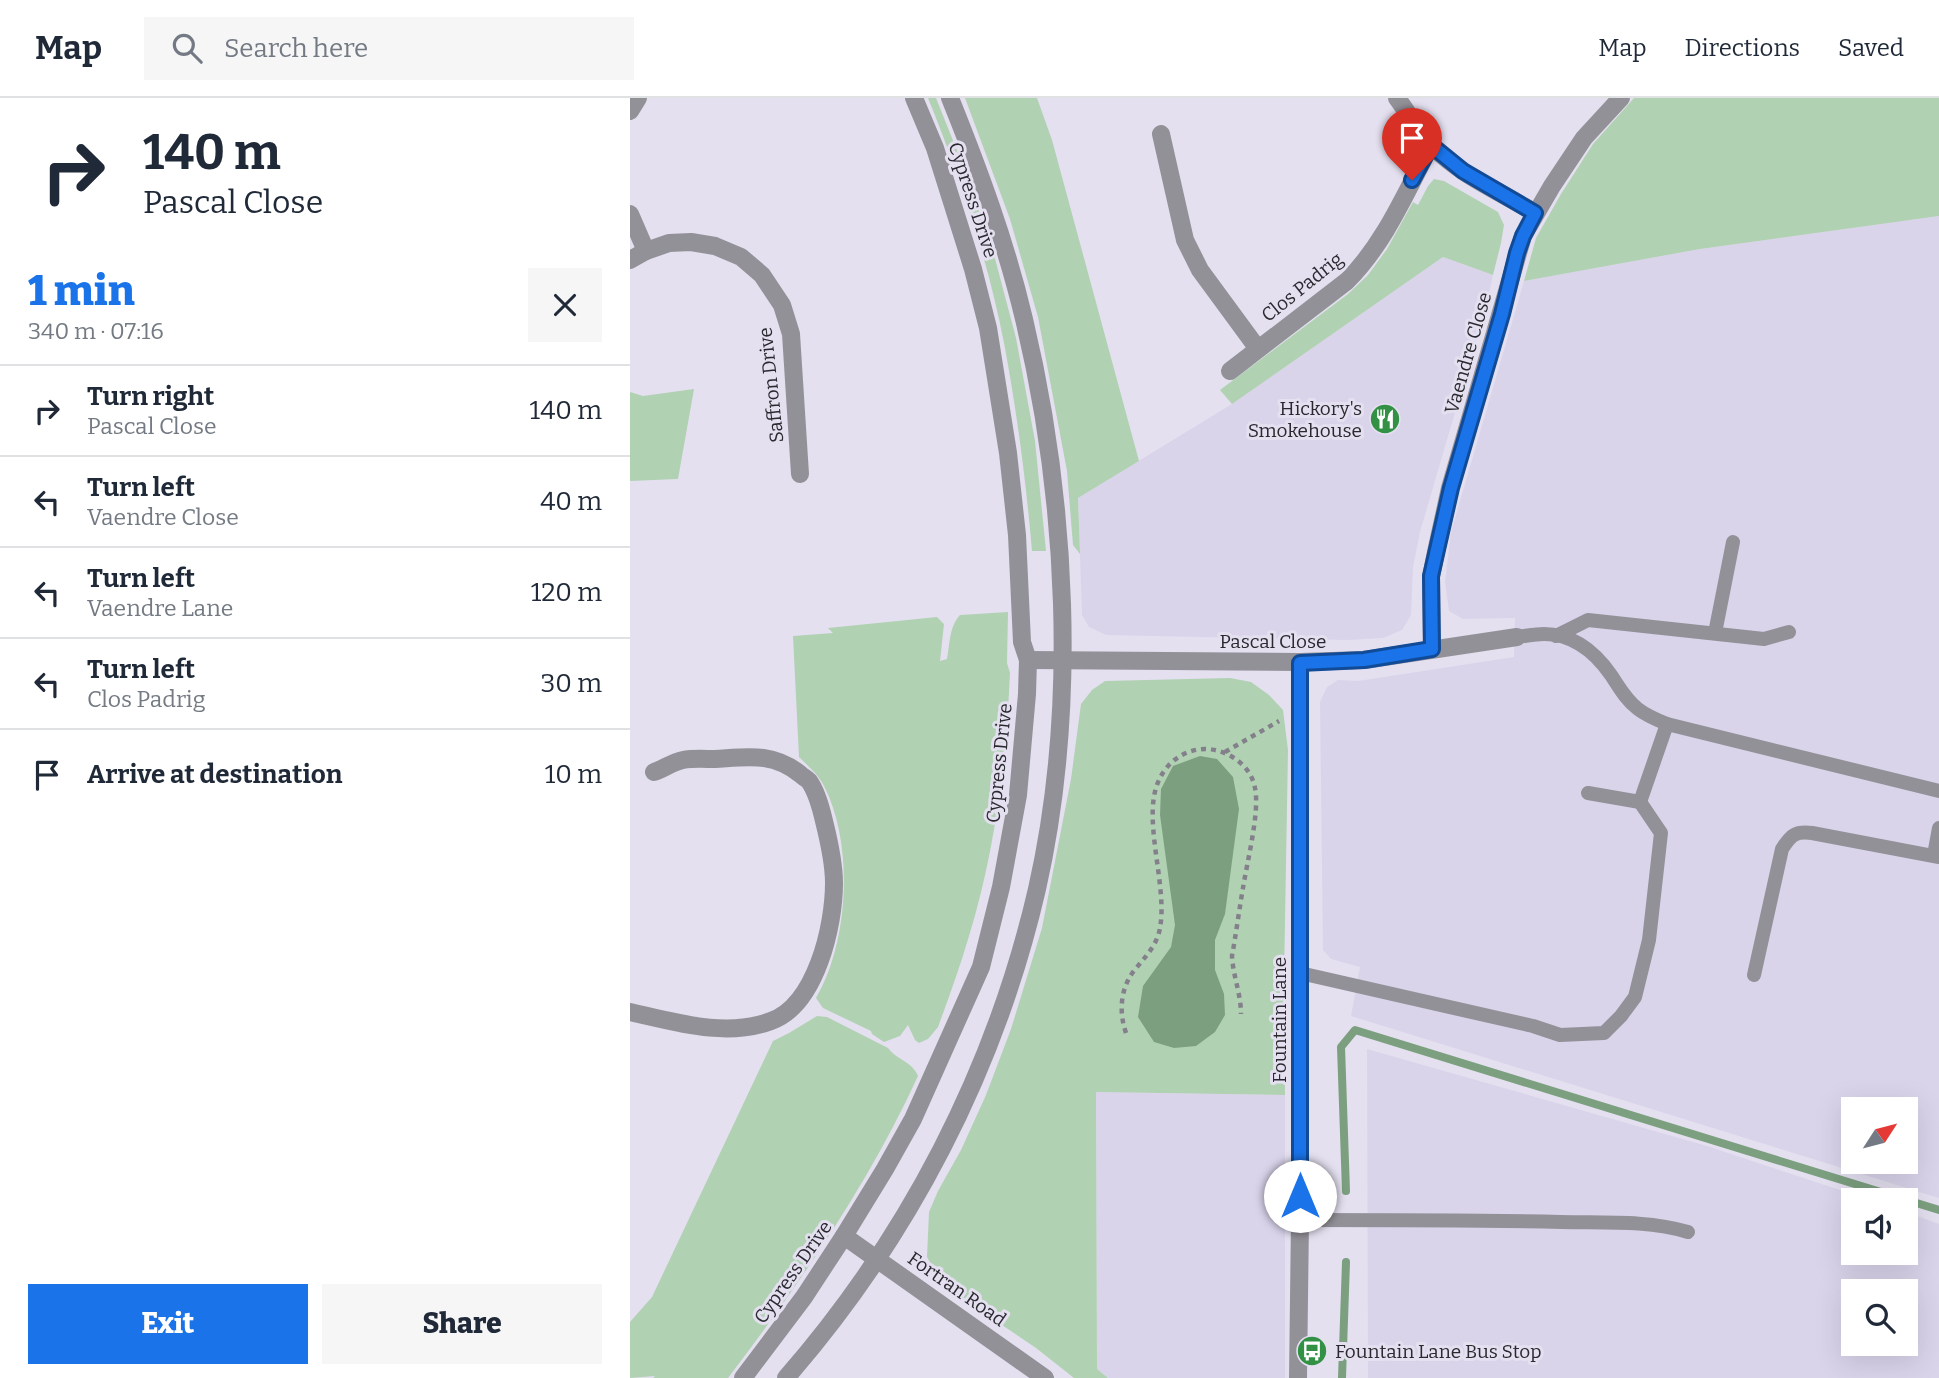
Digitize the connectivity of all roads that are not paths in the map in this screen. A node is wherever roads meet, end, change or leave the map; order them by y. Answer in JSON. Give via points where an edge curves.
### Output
{"nodes":[{"id":1,"x":638,"y":98,"type":"edge"},
{"id":2,"x":914,"y":98,"type":"edge"},
{"id":3,"x":950,"y":98,"type":"edge"},
{"id":4,"x":1397,"y":98,"type":"edge"},
{"id":5,"x":1621,"y":98,"type":"edge"},
{"id":6,"x":630,"y":110,"type":"edge"},
{"id":7,"x":1161,"y":134,"type":"dead end"},
{"id":8,"x":1431,"y":145,"type":"junction"},
{"id":9,"x":1535,"y":213,"type":"junction"},
{"id":10,"x":630,"y":214,"type":"edge"},
{"id":11,"x":646,"y":251,"type":"junction"},
{"id":12,"x":630,"y":260,"type":"edge"},
{"id":13,"x":1258,"y":349,"type":"junction"},
{"id":14,"x":1230,"y":371,"type":"dead end"},
{"id":15,"x":800,"y":474,"type":"dead end"},
{"id":16,"x":1733,"y":542,"type":"dead end"},
{"id":17,"x":1789,"y":632,"type":"dead end"},
{"id":18,"x":1715,"y":633,"type":"junction"},
{"id":19,"x":1556,"y":636,"type":"junction"},
{"id":20,"x":1517,"y":637,"type":"joint"},
{"id":21,"x":1432,"y":649,"type":"junction"},
{"id":22,"x":1028,"y":660,"type":"junction"},
{"id":23,"x":1062,"y":660,"type":"junction"},
{"id":24,"x":1300,"y":663,"type":"junction"},
{"id":25,"x":1667,"y":724,"type":"junction"},
{"id":26,"x":654,"y":772,"type":"dead end"},
{"id":27,"x":1939,"y":791,"type":"edge"},
{"id":28,"x":1588,"y":793,"type":"dead end"},
{"id":29,"x":1640,"y":802,"type":"junction"},
{"id":30,"x":1939,"y":828,"type":"edge"},
{"id":31,"x":1936,"y":856,"type":"edge"},
{"id":32,"x":1300,"y":973,"type":"junction"},
{"id":33,"x":1754,"y":975,"type":"dead end"},
{"id":34,"x":630,"y":1012,"type":"edge"},
{"id":35,"x":1300,"y":1220,"type":"junction"},
{"id":36,"x":1688,"y":1232,"type":"dead end"},
{"id":37,"x":844,"y":1236,"type":"junction"},
{"id":38,"x":878,"y":1259,"type":"junction"},
{"id":39,"x":743,"y":1378,"type":"edge"},
{"id":40,"x":786,"y":1378,"type":"edge"},
{"id":41,"x":1045,"y":1378,"type":"edge"},
{"id":42,"x":1298,"y":1378,"type":"edge"}],
"edges":[{"from":1,"to":6,"type":"street"},
{"from":2,"to":22,"type":"street","name":"Cypress Drive","via":[[959,221],[988,328],[1009,453],[1022,642]]},
{"from":3,"to":23,"type":"street","name":"Cypress Drive","via":[[1004,243],[1041,398],[1058,534]]},
{"from":4,"to":8,"type":"street"},
{"from":5,"to":9,"type":"street","name":"Vaendre Close","via":[[1584,138]]},
{"from":7,"to":13,"type":"street","name":"Clos Padrig","via":[[1185,240],[1199,270]]},
{"from":8,"to":9,"type":"street","via":[[1463,171]]},
{"from":8,"to":13,"type":"street","name":"Clos Padrig","via":[[1363,265]]},
{"from":9,"to":21,"type":"street","name":"Vaendre Close","via":[[1517,253],[1451,488],[1431,576]]},
{"from":10,"to":11,"type":"street"},
{"from":11,"to":12,"type":"street","name":"Saffron Drive"},
{"from":11,"to":15,"type":"street","name":"Saffron Drive","via":[[669,243],[715,246],[741,257],[762,275],[782,305],[791,334]]},
{"from":13,"to":14,"type":"street","name":"Clos Padrig"},
{"from":16,"to":18,"type":"lane"},
{"from":17,"to":18,"type":"lane","via":[[1764,639]]},
{"from":18,"to":19,"type":"lane","via":[[1588,620]]},
{"from":19,"to":20,"type":"lane"},
{"from":19,"to":25,"type":"lane","via":[[1585,647],[1603,663],[1636,708]]},
{"from":20,"to":21,"type":"street","name":"Pascal Close"},
{"from":21,"to":24,"type":"street","name":"Pascal Close","via":[[1364,660]]},
{"from":22,"to":23,"type":"street","name":"Pascal Close"},
{"from":22,"to":37,"type":"street","name":"Cypress Drive","via":[[1018,795],[981,967],[913,1119]]},
{"from":23,"to":24,"type":"street","name":"Pascal Close"},
{"from":23,"to":38,"type":"street","name":"Cypress Drive","via":[[1050,816],[1020,951],[969,1094],[921,1189]]},
{"from":24,"to":32,"type":"street","name":"Fountain Lane"},
{"from":25,"to":27,"type":"lane"},
{"from":25,"to":29,"type":"lane"},
{"from":26,"to":34,"type":"street","via":[[683,760],[770,758],[791,766],[808,781],[820,805],[832,857],[833,909],[823,952],[801,999],[773,1021],[702,1027]]},
{"from":28,"to":29,"type":"lane"},
{"from":29,"to":32,"type":"lane","via":[[1661,833],[1649,940],[1635,997],[1604,1033],[1560,1035]]},
{"from":30,"to":31,"type":"lane"},
{"from":31,"to":33,"type":"lane","via":[[1812,832],[1799,832],[1788,839]]},
{"from":32,"to":35,"type":"street","name":"Fountain Lane"},
{"from":35,"to":36,"type":"lane","via":[[1630,1224]]},
{"from":35,"to":42,"type":"street","name":"Fountain Lane"},
{"from":37,"to":38,"type":"street","name":"Fortran Road"},
{"from":37,"to":39,"type":"street","name":"Cypress Drive"},
{"from":38,"to":40,"type":"street","name":"Cypress Drive"},
{"from":38,"to":41,"type":"street","name":"Fortran Road"}]}
